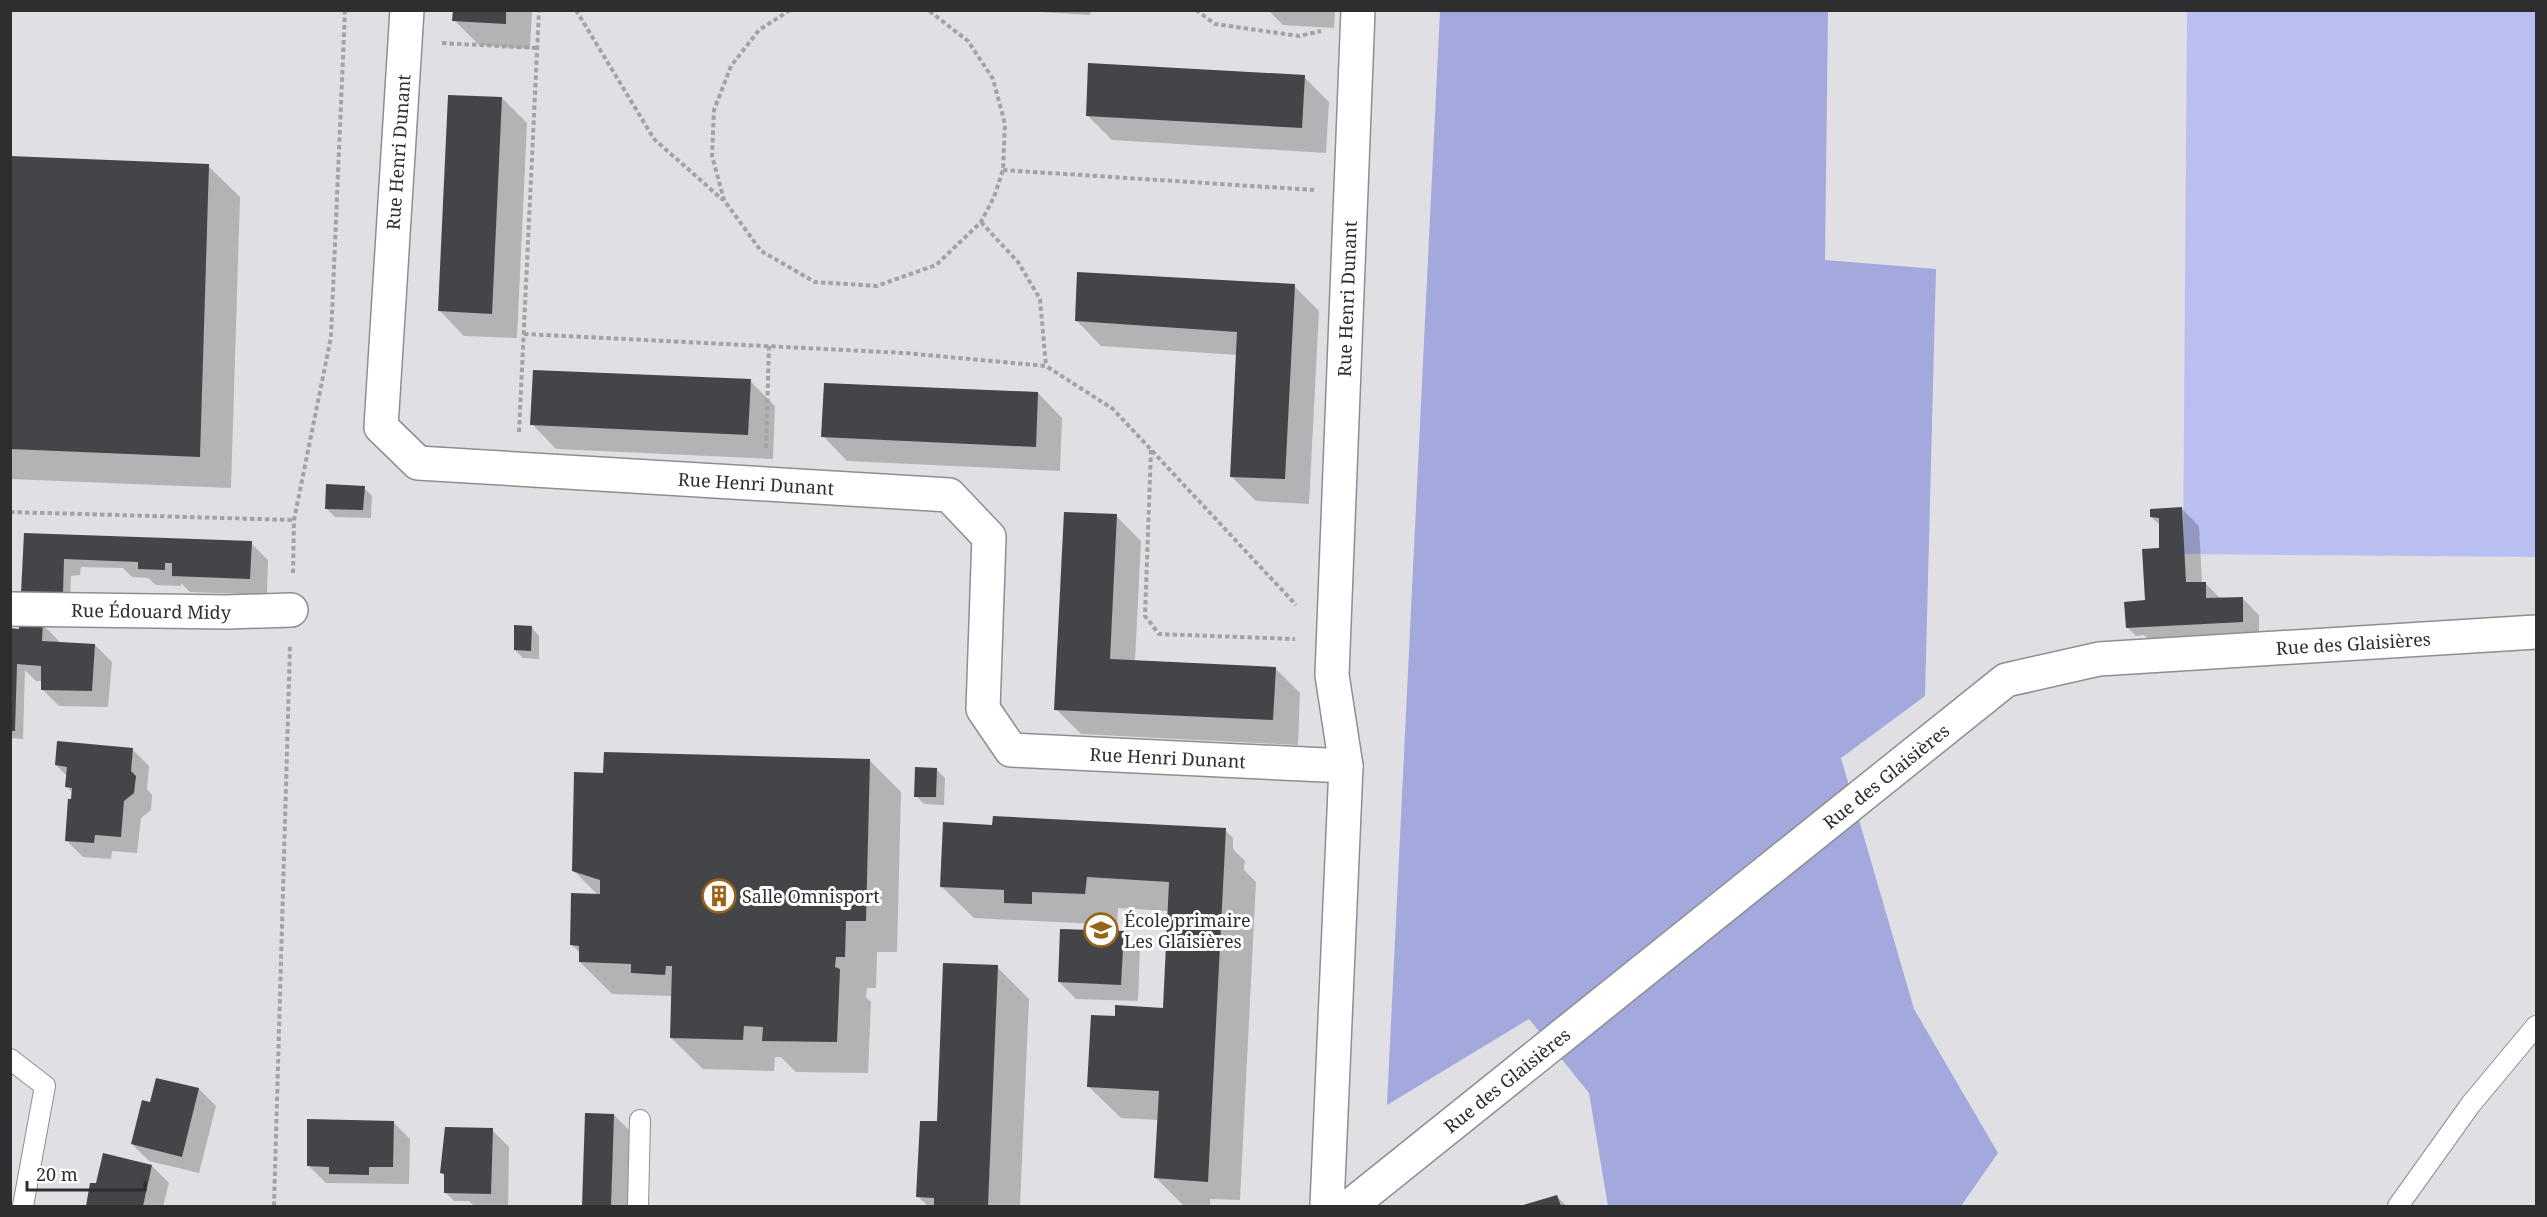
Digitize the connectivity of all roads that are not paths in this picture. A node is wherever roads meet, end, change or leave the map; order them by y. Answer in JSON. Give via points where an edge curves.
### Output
{"nodes":[{"id":1,"x":1357,"y":16,"type":"edge"},
{"id":2,"x":406,"y":26,"type":"edge"},
{"id":3,"x":10,"y":609,"type":"edge"},
{"id":4,"x":291,"y":610,"type":"dead end"},
{"id":5,"x":2536,"y":632,"type":"edge"},
{"id":6,"x":1346,"y":766,"type":"junction"},
{"id":7,"x":2536,"y":1026,"type":"edge"},
{"id":8,"x":10,"y":1059,"type":"edge"},
{"id":9,"x":640,"y":1120,"type":"dead end"},
{"id":10,"x":23,"y":1206,"type":"edge"},
{"id":11,"x":638,"y":1206,"type":"edge"},
{"id":12,"x":1327,"y":1206,"type":"edge"},
{"id":13,"x":1350,"y":1206,"type":"edge"},
{"id":14,"x":2398,"y":1206,"type":"edge"}],
"edges":[{"from":1,"to":6,"type":"street","name":"Rue Henri Dunant","via":[[1332,675]]},
{"from":2,"to":6,"type":"street","name":"Rue Henri Dunant","via":[[381,427],[418,463],[949,495],[989,537],[983,709],[1011,750]]},
{"from":3,"to":4,"type":"street","name":"Rue Édouard Midy"},
{"from":5,"to":13,"type":"street","name":"Rue des Glaisières","via":[[2099,659],[2006,680]]},
{"from":6,"to":12,"type":"street","name":"Rue Henri Dunant"},
{"from":7,"to":14,"type":"lane","via":[[2471,1104]]},
{"from":8,"to":10,"type":"lane","via":[[45,1086]]},
{"from":9,"to":11,"type":"lane"}]}
